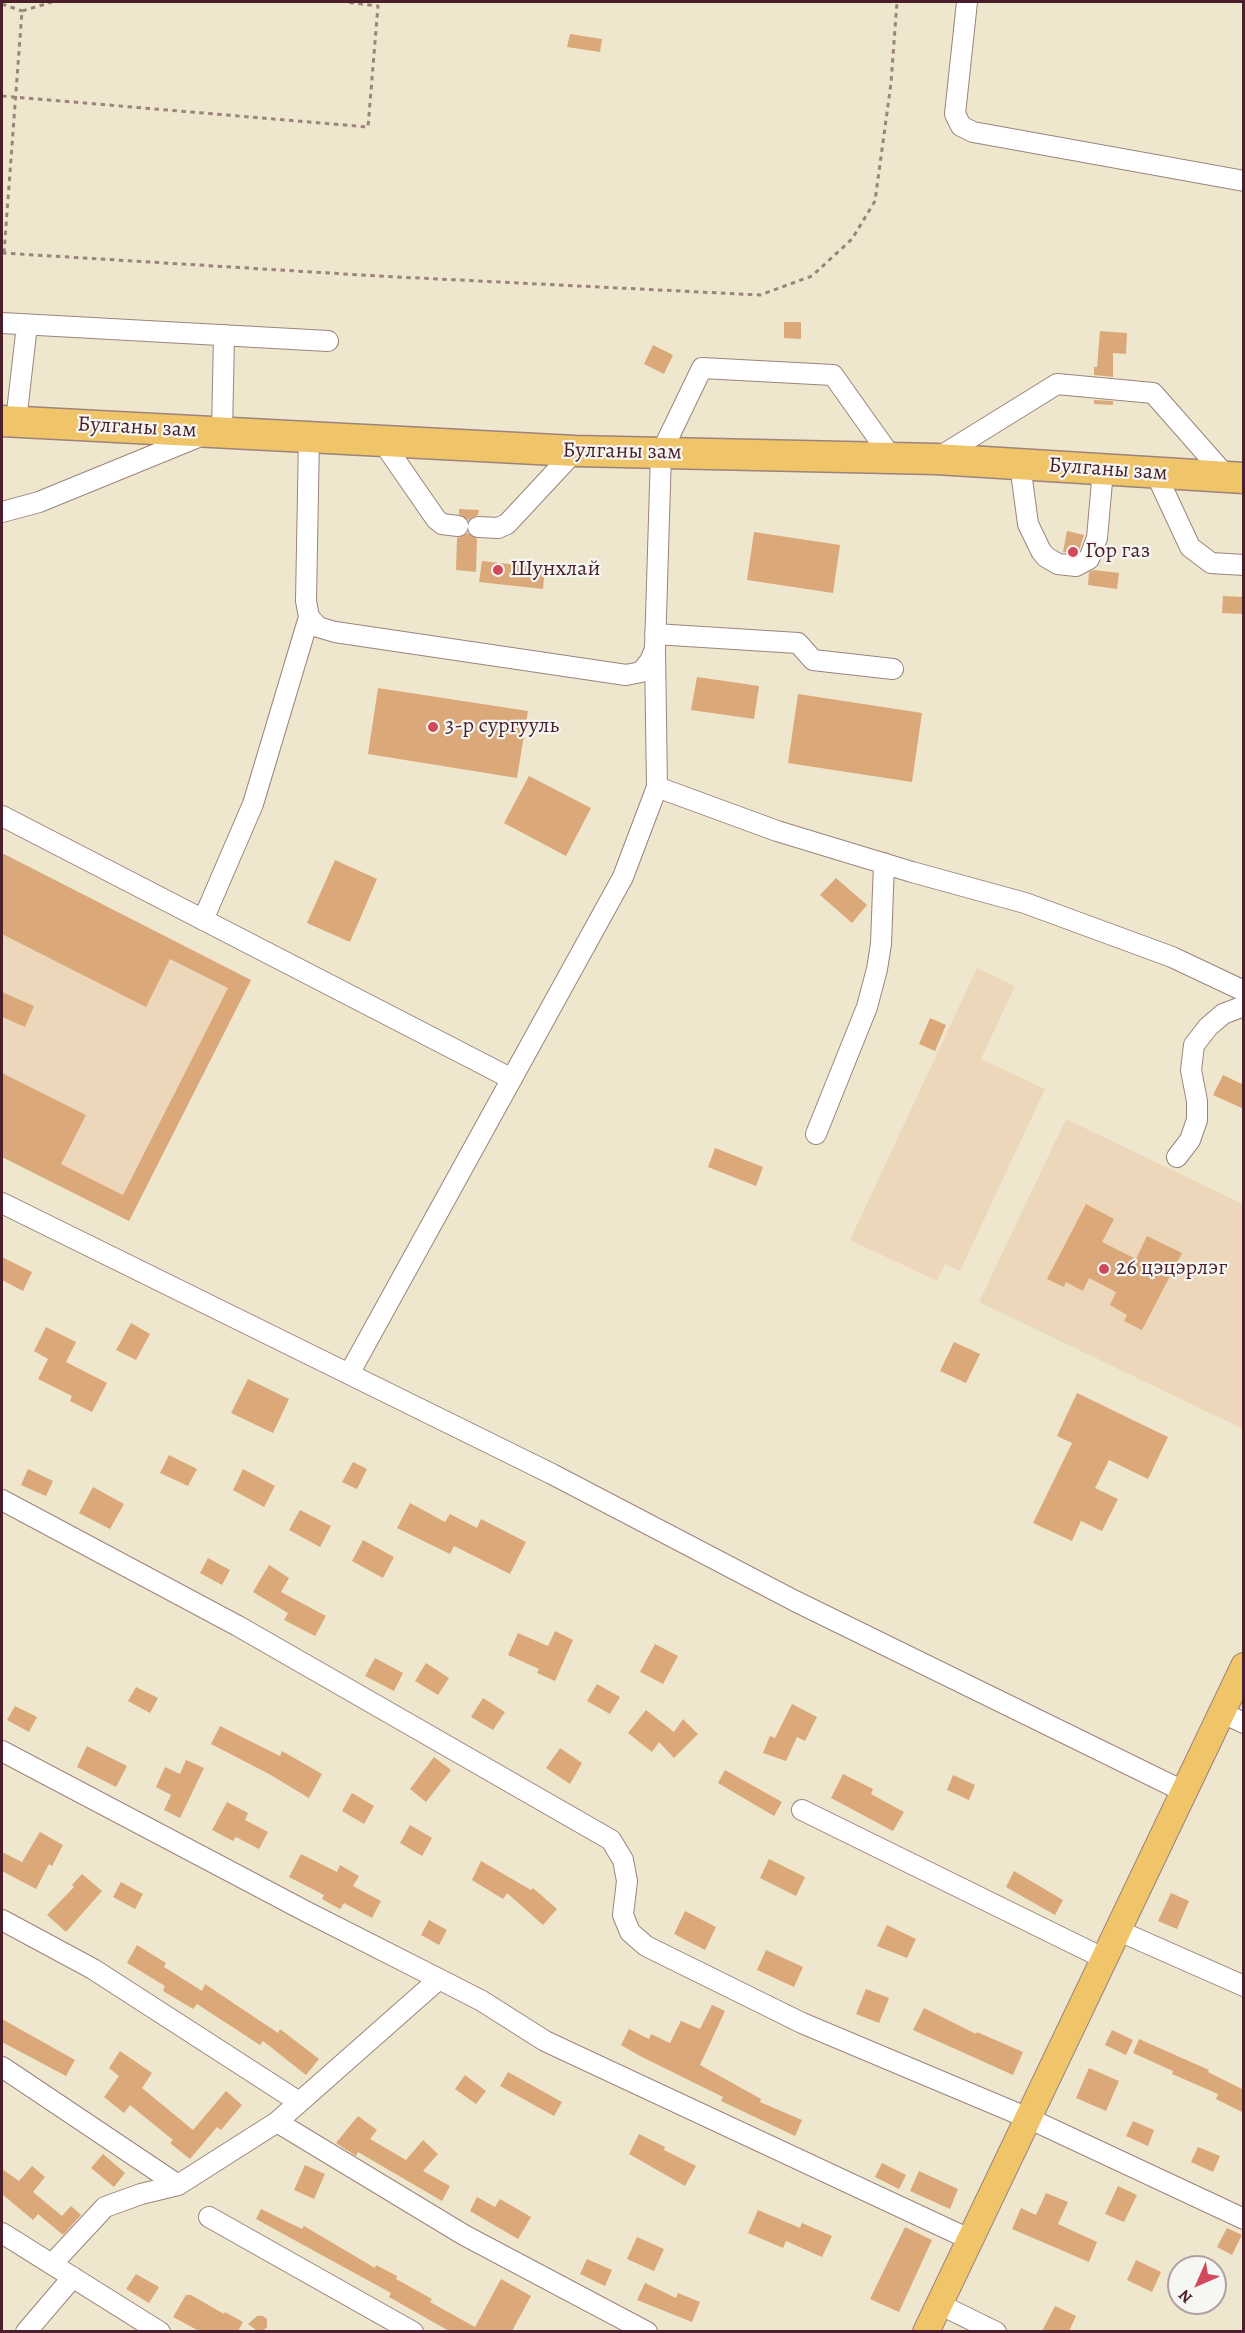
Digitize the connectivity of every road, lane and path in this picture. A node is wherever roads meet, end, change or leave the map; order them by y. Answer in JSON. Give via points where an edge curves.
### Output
{"nodes":[{"id":1,"x":52,"y":2,"type":"edge"},
{"id":2,"x":345,"y":2,"type":"edge"},
{"id":3,"x":897,"y":2,"type":"edge"},
{"id":4,"x":967,"y":2,"type":"edge"},
{"id":5,"x":2,"y":4,"type":"edge"},
{"id":6,"x":22,"y":11,"type":"junction"},
{"id":7,"x":2,"y":96,"type":"edge"},
{"id":8,"x":16,"y":98,"type":"junction"},
{"id":9,"x":1244,"y":181,"type":"edge"},
{"id":10,"x":3,"y":253,"type":"edge"},
{"id":11,"x":2,"y":323,"type":"edge"},
{"id":12,"x":27,"y":325,"type":"junction"},
{"id":13,"x":224,"y":335,"type":"junction"},
{"id":14,"x":328,"y":341,"type":"dead end"},
{"id":15,"x":9,"y":421,"type":"edge"},
{"id":16,"x":217,"y":432,"type":"junction"},
{"id":17,"x":309,"y":437,"type":"junction"},
{"id":18,"x":382,"y":441,"type":"junction"},
{"id":19,"x":575,"y":451,"type":"junction"},
{"id":20,"x":661,"y":453,"type":"junction"},
{"id":21,"x":892,"y":458,"type":"junction"},
{"id":22,"x":936,"y":459,"type":"junction"},
{"id":23,"x":1020,"y":464,"type":"junction"},
{"id":24,"x":1103,"y":470,"type":"junction"},
{"id":25,"x":1156,"y":474,"type":"junction"},
{"id":26,"x":1235,"y":477,"type":"edge"},
{"id":27,"x":2,"y":512,"type":"edge"},
{"id":28,"x":458,"y":526,"type":"dead end"},
{"id":29,"x":478,"y":527,"type":"dead end"},
{"id":30,"x":1244,"y":565,"type":"edge"},
{"id":31,"x":309,"y":617,"type":"junction"},
{"id":32,"x":655,"y":641,"type":"junction"},
{"id":33,"x":893,"y":669,"type":"dead end"},
{"id":34,"x":657,"y":787,"type":"junction"},
{"id":35,"x":2,"y":816,"type":"edge"},
{"id":36,"x":884,"y":863,"type":"junction"},
{"id":37,"x":203,"y":920,"type":"junction"},
{"id":38,"x":1244,"y":991,"type":"edge"},
{"id":39,"x":1244,"y":1006,"type":"edge"},
{"id":40,"x":512,"y":1079,"type":"junction"},
{"id":41,"x":816,"y":1134,"type":"dead end"},
{"id":42,"x":1178,"y":1157,"type":"dead end"},
{"id":43,"x":2,"y":1203,"type":"edge"},
{"id":44,"x":349,"y":1374,"type":"junction"},
{"id":45,"x":2,"y":1500,"type":"edge"},
{"id":46,"x":1244,"y":1666,"type":"edge"},
{"id":47,"x":1232,"y":1717,"type":"edge"},
{"id":48,"x":2,"y":1751,"type":"edge"},
{"id":49,"x":1185,"y":1792,"type":"junction"},
{"id":50,"x":802,"y":1810,"type":"dead end"},
{"id":51,"x":2,"y":1920,"type":"edge"},
{"id":52,"x":1117,"y":1929,"type":"junction"},
{"id":53,"x":1102,"y":1958,"type":"junction"},
{"id":54,"x":439,"y":1979,"type":"junction"},
{"id":55,"x":1244,"y":1986,"type":"edge"},
{"id":56,"x":2,"y":2067,"type":"edge"},
{"id":57,"x":299,"y":2102,"type":"junction"},
{"id":58,"x":1028,"y":2118,"type":"junction"},
{"id":59,"x":277,"y":2122,"type":"junction"},
{"id":60,"x":178,"y":2185,"type":"junction"},
{"id":61,"x":209,"y":2217,"type":"dead end"},
{"id":62,"x":1244,"y":2219,"type":"edge"},
{"id":63,"x":2,"y":2233,"type":"edge"},
{"id":64,"x":969,"y":2239,"type":"junction"},
{"id":65,"x":52,"y":2264,"type":"junction"},
{"id":66,"x":74,"y":2277,"type":"junction"},
{"id":67,"x":939,"y":2304,"type":"junction"},
{"id":68,"x":26,"y":2331,"type":"edge"},
{"id":69,"x":160,"y":2331,"type":"edge"},
{"id":70,"x":412,"y":2331,"type":"edge"},
{"id":71,"x":647,"y":2331,"type":"edge"},
{"id":72,"x":926,"y":2331,"type":"edge"},
{"id":73,"x":996,"y":2331,"type":"edge"}],
"edges":[{"from":1,"to":6,"type":"path"},
{"from":2,"to":8,"type":"path","via":[[378,6],[368,127]]},
{"from":3,"to":10,"type":"path","via":[[875,201],[852,239],[812,276],[760,295]]},
{"from":4,"to":9,"type":"street","via":[[955,114],[961,126],[973,132]]},
{"from":5,"to":6,"type":"path"},
{"from":6,"to":8,"type":"path"},
{"from":7,"to":8,"type":"path"},
{"from":8,"to":10,"type":"path"},
{"from":11,"to":12,"type":"street"},
{"from":12,"to":13,"type":"street"},
{"from":12,"to":15,"type":"street"},
{"from":13,"to":14,"type":"street"},
{"from":13,"to":16,"type":"street"},
{"from":15,"to":16,"type":"highway","name":"Булганы зам"},
{"from":16,"to":17,"type":"highway","name":"Булганы зам"},
{"from":16,"to":27,"type":"street","via":[[39,502]]},
{"from":17,"to":18,"type":"highway","name":"Булганы зам"},
{"from":17,"to":31,"type":"street"},
{"from":18,"to":19,"type":"highway","name":"Булганы зам"},
{"from":18,"to":28,"type":"street","via":[[436,519]]},
{"from":19,"to":20,"type":"highway","name":"Булганы зам"},
{"from":19,"to":29,"type":"street","via":[[507,524],[498,528]]},
{"from":20,"to":21,"type":"highway","name":"Булганы зам"},
{"from":20,"to":21,"type":"street","via":[[702,368],[833,375]]},
{"from":20,"to":32,"type":"street"},
{"from":21,"to":22,"type":"highway","name":"Булганы зам"},
{"from":22,"to":23,"type":"highway","name":"Булганы зам"},
{"from":22,"to":26,"type":"street","via":[[1057,384],[1153,393]]},
{"from":23,"to":24,"type":"highway","name":"Булганы зам"},
{"from":23,"to":24,"type":"street","via":[[1028,524],[1041,551],[1058,564],[1076,566],[1089,559],[1097,538]]},
{"from":24,"to":25,"type":"highway","name":"Булганы зам"},
{"from":25,"to":26,"type":"highway","name":"Булганы зам"},
{"from":25,"to":30,"type":"street","via":[[1190,547],[1210,563]]},
{"from":31,"to":32,"type":"street","via":[[318,627],[330,631],[626,675],[640,672],[650,661]]},
{"from":31,"to":37,"type":"street","via":[[253,804]]},
{"from":32,"to":33,"type":"street","via":[[798,643],[813,660]]},
{"from":32,"to":34,"type":"street"},
{"from":34,"to":36,"type":"street","via":[[777,831]]},
{"from":34,"to":40,"type":"street","via":[[623,877]]},
{"from":35,"to":37,"type":"street"},
{"from":36,"to":38,"type":"street","via":[[1025,903],[1173,957]]},
{"from":36,"to":41,"type":"street","via":[[877,969],[867,1007]]},
{"from":37,"to":40,"type":"street"},
{"from":39,"to":42,"type":"street","via":[[1223,1014],[1194,1045],[1191,1070],[1197,1120]]},
{"from":40,"to":44,"type":"street"},
{"from":43,"to":44,"type":"street"},
{"from":44,"to":49,"type":"street","via":[[805,1606]]},
{"from":45,"to":58,"type":"street","via":[[238,1626],[611,1840],[623,1860],[627,1881],[623,1915],[630,1932],[646,1946],[802,2023]]},
{"from":46,"to":47,"type":"main road"},
{"from":47,"to":49,"type":"main road"},
{"from":48,"to":54,"type":"street"},
{"from":49,"to":52,"type":"main road"},
{"from":50,"to":53,"type":"street"},
{"from":51,"to":57,"type":"street","via":[[93,1969]]},
{"from":52,"to":53,"type":"main road"},
{"from":52,"to":55,"type":"street"},
{"from":53,"to":58,"type":"main road"},
{"from":54,"to":57,"type":"street"},
{"from":54,"to":64,"type":"street","via":[[545,2041]]},
{"from":56,"to":60,"type":"street"},
{"from":57,"to":59,"type":"street"},
{"from":58,"to":62,"type":"street"},
{"from":58,"to":64,"type":"main road"},
{"from":59,"to":60,"type":"street"},
{"from":59,"to":71,"type":"street","via":[[464,2235]]},
{"from":60,"to":65,"type":"street","via":[[105,2207]]},
{"from":61,"to":70,"type":"street"},
{"from":63,"to":65,"type":"street"},
{"from":64,"to":67,"type":"main road"},
{"from":65,"to":66,"type":"street"},
{"from":66,"to":68,"type":"street"},
{"from":66,"to":69,"type":"street"},
{"from":67,"to":72,"type":"main road"},
{"from":67,"to":73,"type":"street"}]}
